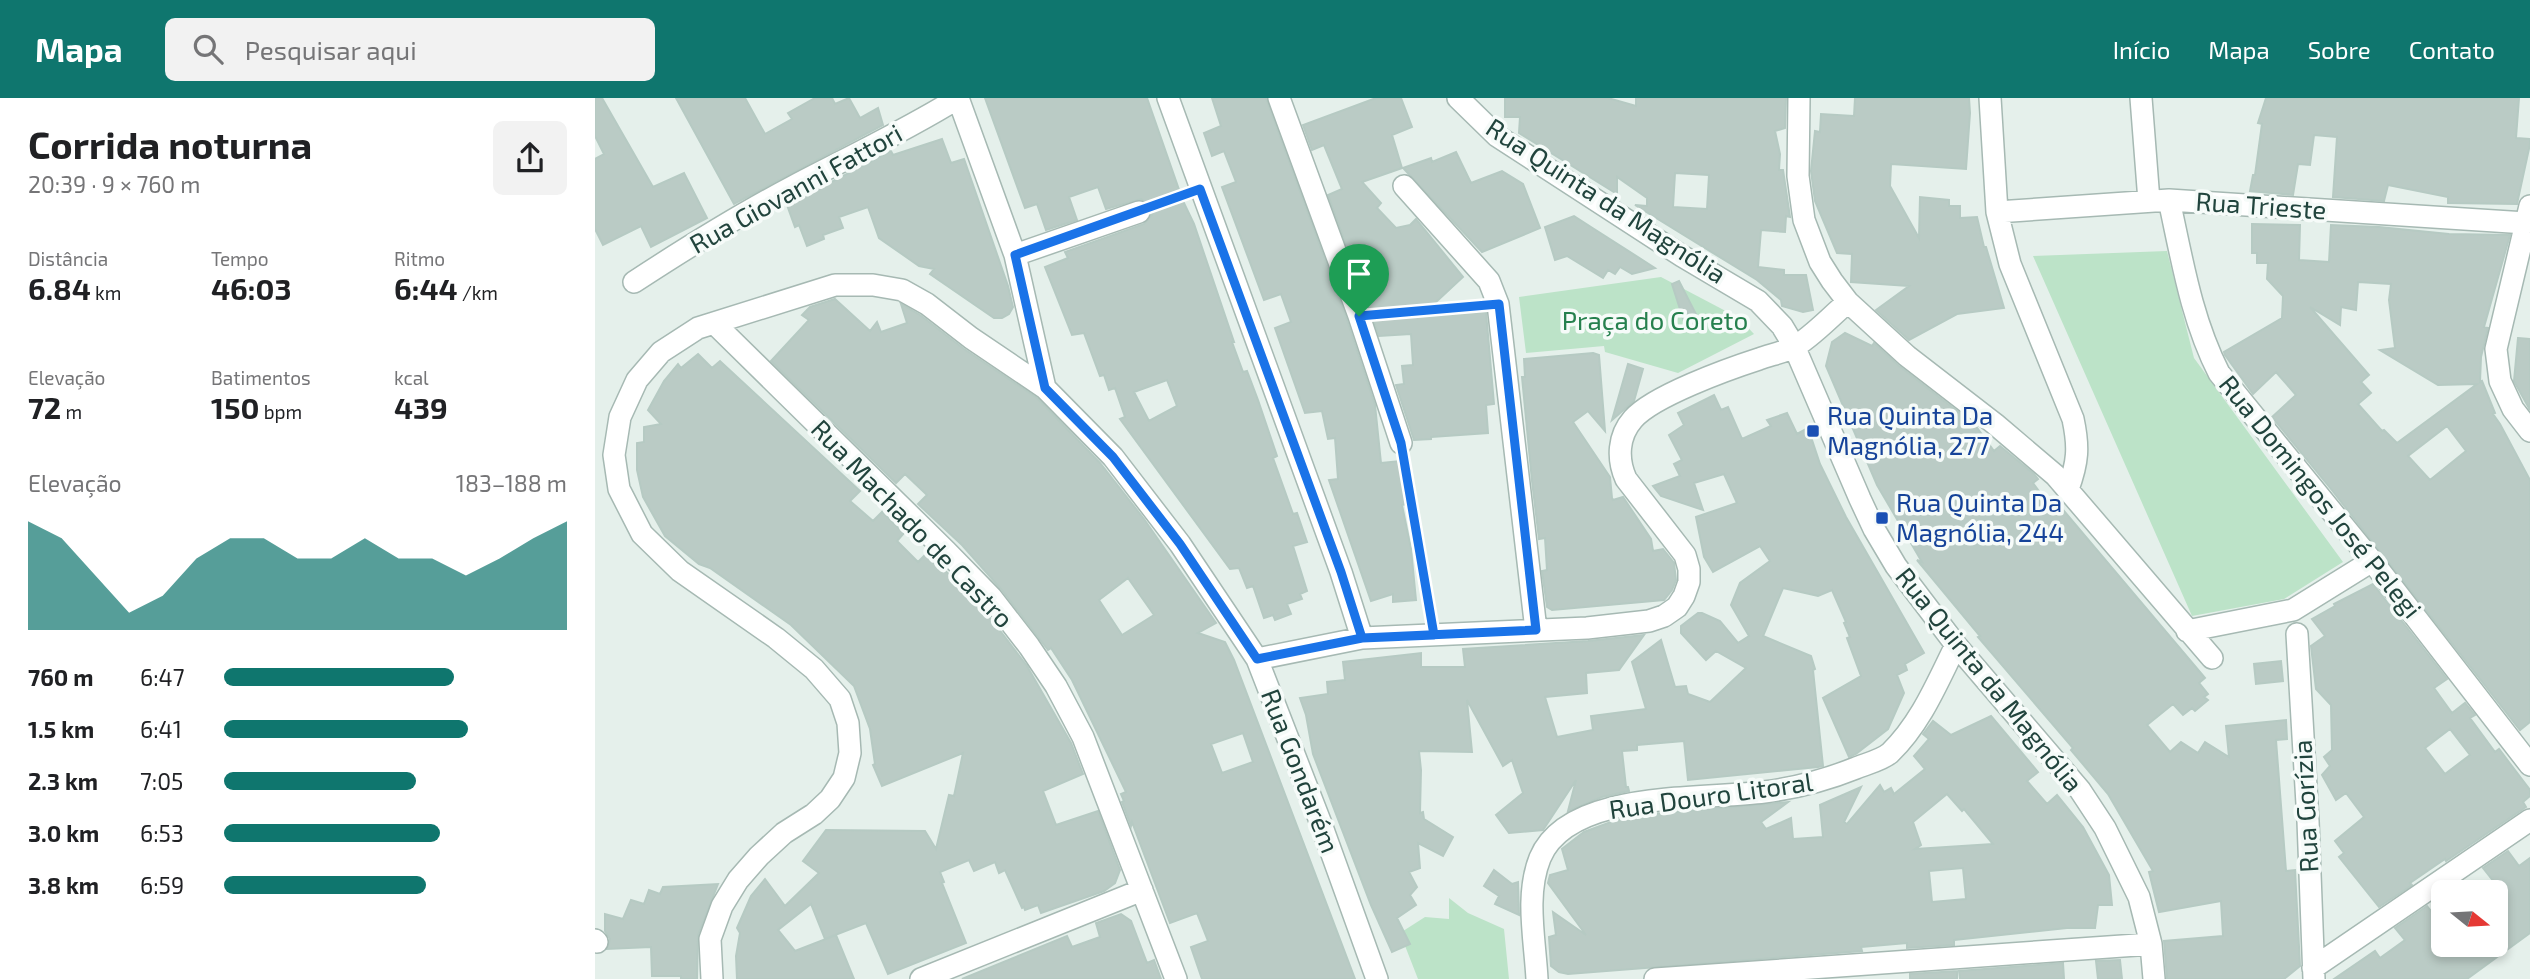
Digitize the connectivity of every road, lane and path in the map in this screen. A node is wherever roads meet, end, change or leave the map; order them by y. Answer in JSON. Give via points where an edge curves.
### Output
{"nodes":[{"id":1,"x":958,"y":98,"type":"edge"},
{"id":2,"x":1168,"y":98,"type":"edge"},
{"id":3,"x":1279,"y":98,"type":"edge"},
{"id":4,"x":1458,"y":98,"type":"edge"},
{"id":5,"x":1799,"y":98,"type":"edge"},
{"id":6,"x":1990,"y":98,"type":"edge"},
{"id":7,"x":2141,"y":98,"type":"edge"},
{"id":8,"x":1404,"y":186,"type":"dead end"},
{"id":9,"x":1200,"y":189,"type":"junction"},
{"id":10,"x":2159,"y":200,"type":"junction"},
{"id":11,"x":1139,"y":212,"type":"joint"},
{"id":12,"x":1997,"y":212,"type":"junction"},
{"id":13,"x":2528,"y":215,"type":"edge"},
{"id":14,"x":1015,"y":255,"type":"junction"},
{"id":15,"x":634,"y":282,"type":"dead end"},
{"id":16,"x":1848,"y":302,"type":"junction"},
{"id":17,"x":1499,"y":304,"type":"junction"},
{"id":18,"x":1359,"y":316,"type":"junction"},
{"id":19,"x":713,"y":323,"type":"junction"},
{"id":20,"x":1794,"y":346,"type":"junction"},
{"id":21,"x":1045,"y":388,"type":"junction"},
{"id":22,"x":2530,"y":431,"type":"edge"},
{"id":23,"x":1401,"y":443,"type":"joint"},
{"id":24,"x":2068,"y":489,"type":"junction"},
{"id":25,"x":2372,"y":561,"type":"junction"},
{"id":26,"x":1536,"y":630,"type":"junction"},
{"id":27,"x":2187,"y":631,"type":"junction"},
{"id":28,"x":2297,"y":634,"type":"dead end"},
{"id":29,"x":1434,"y":635,"type":"junction"},
{"id":30,"x":1362,"y":638,"type":"junction"},
{"id":31,"x":1956,"y":645,"type":"junction"},
{"id":32,"x":2213,"y":657,"type":"dead end"},
{"id":33,"x":1257,"y":659,"type":"junction"},
{"id":34,"x":2530,"y":765,"type":"edge"},
{"id":35,"x":2530,"y":820,"type":"edge"},
{"id":36,"x":1142,"y":890,"type":"junction"},
{"id":37,"x":2151,"y":944,"type":"junction"},
{"id":38,"x":2313,"y":973,"type":"edge"},
{"id":39,"x":712,"y":979,"type":"edge"},
{"id":40,"x":921,"y":979,"type":"edge"},
{"id":41,"x":1175,"y":979,"type":"edge"},
{"id":42,"x":1377,"y":979,"type":"edge"},
{"id":43,"x":1538,"y":979,"type":"edge"},
{"id":44,"x":1655,"y":979,"type":"edge"},
{"id":45,"x":2154,"y":979,"type":"edge"}],
"edges":[{"from":1,"to":14,"type":"street"},
{"from":1,"to":15,"type":"street","name":"Rua Giovanni Fattori","via":[[761,205]]},
{"from":2,"to":9,"type":"street"},
{"from":3,"to":18,"type":"street"},
{"from":4,"to":20,"type":"street","name":"Rua Quinta da Magnólia","via":[[1497,136],[1758,301]]},
{"from":5,"to":16,"type":"street","via":[[1798,176],[1804,220],[1820,262]]},
{"from":6,"to":12,"type":"street"},
{"from":7,"to":10,"type":"street","name":"Rua Domingos José Pelegi"},
{"from":8,"to":17,"type":"street","via":[[1489,281]]},
{"from":9,"to":11,"type":"path"},
{"from":9,"to":30,"type":"street"},
{"from":10,"to":12,"type":"street","name":"Rua Trieste"},
{"from":10,"to":13,"type":"street","name":"Rua Trieste"},
{"from":10,"to":25,"type":"street","name":"Rua Domingos José Pelegi","via":[[2206,348],[2219,373]]},
{"from":11,"to":14,"type":"street"},
{"from":12,"to":24,"type":"street","via":[[2010,264],[2073,419],[2077,466]]},
{"from":13,"to":22,"type":"street","via":[[2496,349],[2500,381]]},
{"from":14,"to":21,"type":"street"},
{"from":16,"to":20,"type":"street"},
{"from":16,"to":24,"type":"street"},
{"from":17,"to":18,"type":"path"},
{"from":17,"to":26,"type":"street"},
{"from":18,"to":23,"type":"street"},
{"from":19,"to":21,"type":"street","name":"Rua Gondarém","via":[[835,285],[902,290]]},
{"from":19,"to":36,"type":"street","name":"Rua Machado de Castro","via":[[946,551],[991,597],[1029,646],[1083,737]]},
{"from":19,"to":39,"type":"street","name":"Rua Gondarém","via":[[661,352],[637,380],[619,417],[614,455],[619,489],[642,534],[680,571],[814,669],[839,699],[848,723],[850,753],[844,778],[830,799],[759,856],[722,906],[710,939]]},
{"from":20,"to":26,"type":"street","via":[[1659,401],[1634,418],[1623,436],[1620,454],[1626,479],[1685,555],[1689,582],[1677,607],[1649,621]]},
{"from":20,"to":31,"type":"street","name":"Rua Quinta da Magnólia","via":[[1874,529]]},
{"from":21,"to":33,"type":"street","name":"Rua Gondarém","via":[[1113,457],[1180,544]]},
{"from":23,"to":29,"type":"path"},
{"from":24,"to":27,"type":"street"},
{"from":25,"to":27,"type":"street","via":[[2293,610]]},
{"from":25,"to":34,"type":"street","name":"Rua Domingos José Pelegi"},
{"from":26,"to":29,"type":"street"},
{"from":27,"to":32,"type":"street"},
{"from":28,"to":38,"type":"street","name":"Rua Gorízia"},
{"from":29,"to":30,"type":"street"},
{"from":30,"to":33,"type":"street"},
{"from":31,"to":37,"type":"street","name":"Rua Quinta da Magnólia","via":[[2080,790],[2105,828],[2139,897]]},
{"from":31,"to":43,"type":"street","name":"Rua Douro Litoral","via":[[1922,714],[1888,755],[1826,780],[1766,792],[1630,804],[1594,812],[1564,826],[1541,856],[1532,889]]},
{"from":33,"to":42,"type":"street","name":"Rua Gondarém"},
{"from":35,"to":38,"type":"street"},
{"from":36,"to":40,"type":"street"},
{"from":36,"to":41,"type":"street","name":"Rua Machado de Castro"},
{"from":37,"to":44,"type":"street"},
{"from":37,"to":45,"type":"street","name":"Rua Quinta da Magnólia"}]}
